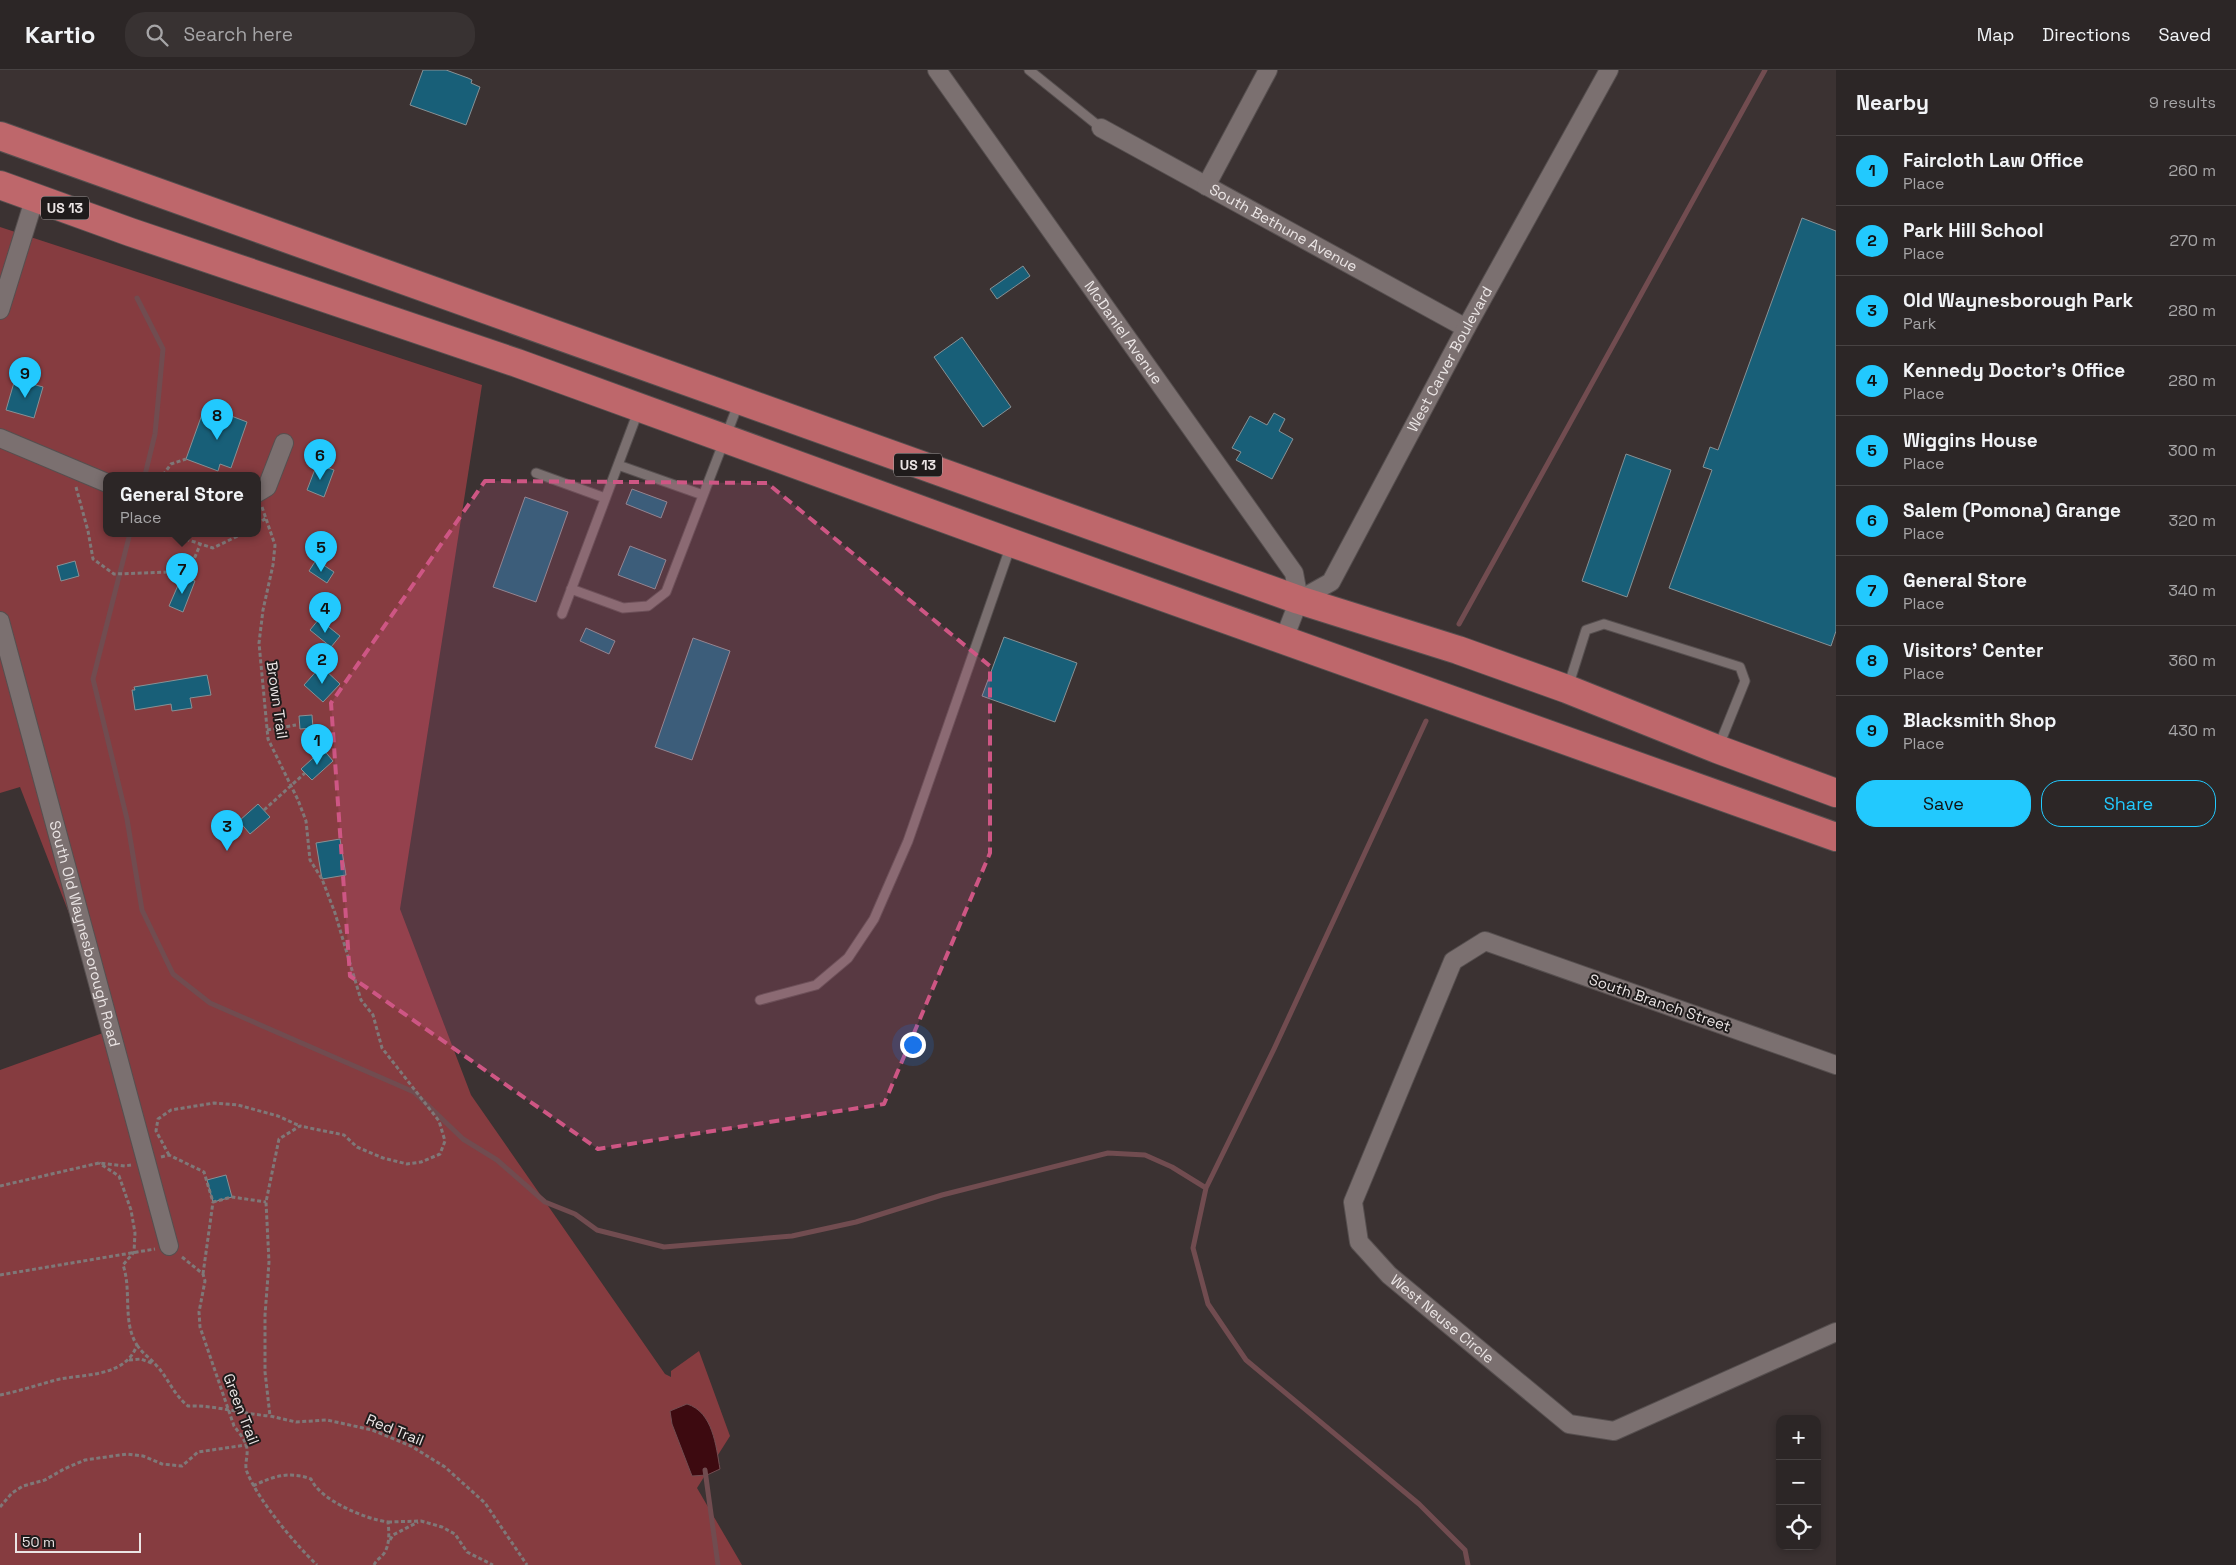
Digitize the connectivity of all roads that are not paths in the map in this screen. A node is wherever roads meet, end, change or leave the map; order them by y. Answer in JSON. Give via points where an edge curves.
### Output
{"nodes":[{"id":1,"x":937,"y":70,"type":"edge"},
{"id":2,"x":1029,"y":70,"type":"edge"},
{"id":3,"x":1268,"y":70,"type":"edge"},
{"id":4,"x":1609,"y":70,"type":"edge"},
{"id":5,"x":1101,"y":128,"type":"joint"},
{"id":6,"x":0,"y":136,"type":"edge"},
{"id":7,"x":0,"y":185,"type":"edge"},
{"id":8,"x":1206,"y":186,"type":"junction"},
{"id":9,"x":35,"y":197,"type":"junction"},
{"id":10,"x":0,"y":310,"type":"edge"},
{"id":11,"x":1466,"y":328,"type":"junction"},
{"id":12,"x":739,"y":402,"type":"junction"},
{"id":13,"x":640,"y":406,"type":"junction"},
{"id":14,"x":0,"y":438,"type":"edge"},
{"id":15,"x":725,"y":440,"type":"junction"},
{"id":16,"x":284,"y":443,"type":"dead end"},
{"id":17,"x":618,"y":464,"type":"junction"},
{"id":18,"x":536,"y":473,"type":"dead end"},
{"id":19,"x":103,"y":481,"type":"edge"},
{"id":20,"x":703,"y":495,"type":"junction"},
{"id":21,"x":261,"y":497,"type":"edge"},
{"id":22,"x":605,"y":498,"type":"junction"},
{"id":23,"x":1012,"y":543,"type":"junction"},
{"id":24,"x":571,"y":589,"type":"junction"},
{"id":25,"x":1299,"y":600,"type":"junction"},
{"id":26,"x":562,"y":614,"type":"dead end"},
{"id":27,"x":0,"y":622,"type":"edge"},
{"id":28,"x":1284,"y":638,"type":"junction"},
{"id":29,"x":1567,"y":689,"type":"junction"},
{"id":30,"x":1717,"y":749,"type":"junction"},
{"id":31,"x":1836,"y":793,"type":"edge"},
{"id":32,"x":1836,"y":837,"type":"edge"},
{"id":33,"x":1485,"y":941,"type":"joint"},
{"id":34,"x":760,"y":1000,"type":"dead end"},
{"id":35,"x":1836,"y":1065,"type":"edge"},
{"id":36,"x":170,"y":1246,"type":"road end"},
{"id":37,"x":1836,"y":1332,"type":"edge"}],
"edges":[{"from":1,"to":25,"type":"street","name":"McDaniel Avenue","via":[[1294,573]]},
{"from":2,"to":5,"type":"lane"},
{"from":3,"to":8,"type":"street"},
{"from":4,"to":11,"type":"street","name":"West Carver Boulevard"},
{"from":5,"to":8,"type":"street","name":"South Bethune Avenue"},
{"from":6,"to":12,"type":"highway","number":"US 13"},
{"from":7,"to":9,"type":"highway","number":"US 13"},
{"from":8,"to":11,"type":"street","name":"South Bethune Avenue"},
{"from":9,"to":10,"type":"street"},
{"from":9,"to":13,"type":"highway","number":"US 13"},
{"from":11,"to":25,"type":"street","name":"West Carver Boulevard","via":[[1330,582]]},
{"from":12,"to":15,"type":"lane"},
{"from":12,"to":25,"type":"highway","number":"US 13"},
{"from":13,"to":15,"type":"highway","number":"US 13"},
{"from":13,"to":17,"type":"lane"},
{"from":14,"to":19,"type":"street"},
{"from":15,"to":20,"type":"lane"},
{"from":15,"to":23,"type":"highway","number":"US 13"},
{"from":16,"to":21,"type":"street"},
{"from":17,"to":20,"type":"lane"},
{"from":17,"to":22,"type":"lane"},
{"from":18,"to":22,"type":"lane"},
{"from":20,"to":24,"type":"lane","via":[[666,592],[648,606],[623,608]]},
{"from":22,"to":24,"type":"lane"},
{"from":23,"to":28,"type":"highway","number":"US 13"},
{"from":23,"to":34,"type":"lane","via":[[908,841],[874,919],[848,958],[816,985]]},
{"from":24,"to":26,"type":"lane"},
{"from":25,"to":28,"type":"street"},
{"from":25,"to":29,"type":"highway","number":"US 13","via":[[1458,650]]},
{"from":27,"to":36,"type":"street","name":"South Old Waynesborough Road"},
{"from":28,"to":32,"type":"highway","number":"US 13"},
{"from":29,"to":30,"type":"highway","number":"US 13"},
{"from":29,"to":30,"type":"lane","via":[[1586,630],[1604,624],[1740,668],[1745,681]]},
{"from":30,"to":31,"type":"highway","number":"US 13"},
{"from":33,"to":35,"type":"street","name":"South Branch Street"},
{"from":33,"to":37,"type":"street","name":"West Neuse Circle","via":[[1453,961],[1353,1202],[1359,1242],[1389,1275],[1568,1424],[1614,1431]]}]}
